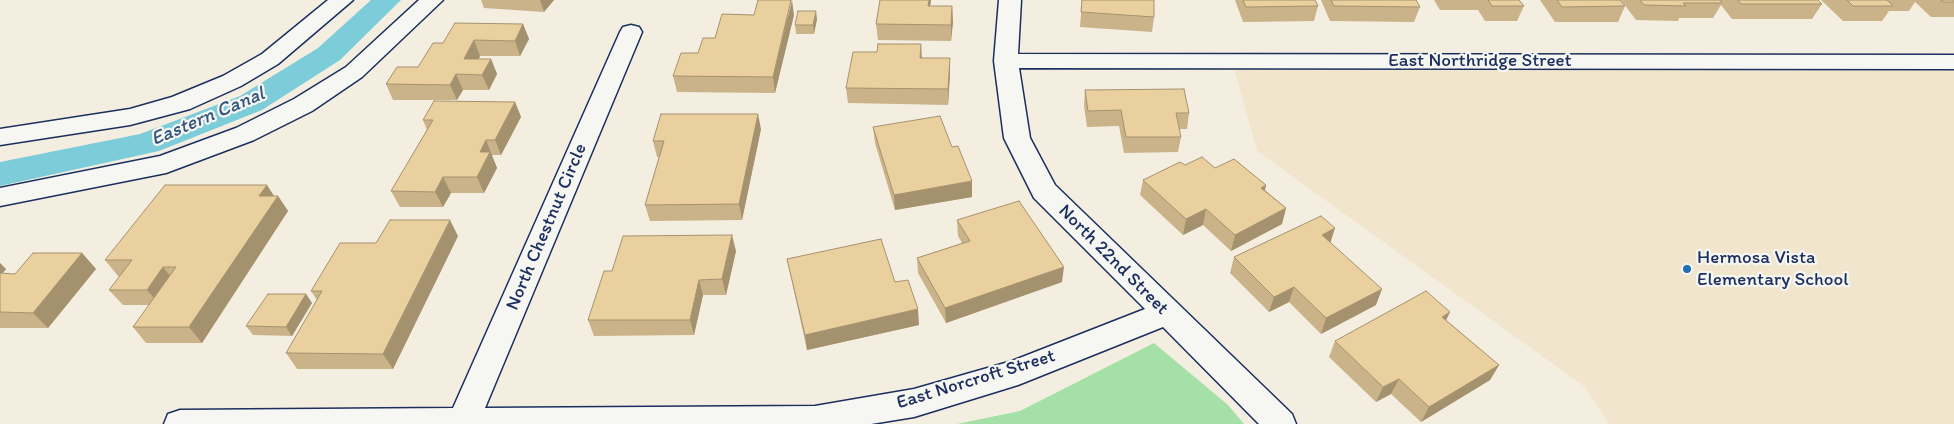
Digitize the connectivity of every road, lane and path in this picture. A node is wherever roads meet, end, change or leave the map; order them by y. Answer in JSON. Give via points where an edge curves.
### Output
{"nodes":[{"id":1,"x":342,"y":0,"type":"edge"},
{"id":2,"x":432,"y":0,"type":"edge"},
{"id":3,"x":1010,"y":0,"type":"edge"},
{"id":4,"x":631,"y":32,"type":"dead end"},
{"id":5,"x":1006,"y":61,"type":"junction"},
{"id":6,"x":1943,"y":62,"type":"edge"},
{"id":7,"x":1954,"y":82,"type":"edge"},
{"id":8,"x":0,"y":136,"type":"edge"},
{"id":9,"x":0,"y":197,"type":"edge"},
{"id":10,"x":1166,"y":313,"type":"junction"},
{"id":11,"x":463,"y":422,"type":"junction"},
{"id":12,"x":180,"y":424,"type":"edge"},
{"id":13,"x":1280,"y":424,"type":"edge"}],
"edges":[{"from":1,"to":8,"type":"street","via":[[270,59],[232,82],[181,103],[130,117]]},
{"from":2,"to":9,"type":"street","via":[[354,72],[303,105],[245,134],[166,164]]},
{"from":3,"to":5,"type":"street","name":"North 22nd Street"},
{"from":4,"to":11,"type":"street","name":"North Chestnut Circle"},
{"from":5,"to":6,"type":"street","name":"East Northridge Street"},
{"from":5,"to":10,"type":"street","name":"North 22nd Street","via":[[1017,138],[1044,191]]},
{"from":6,"to":7,"type":"street"},
{"from":10,"to":11,"type":"street","name":"East Norcroft Street","via":[[1018,372],[914,403],[815,420]]},
{"from":10,"to":13,"type":"street","name":"North 22nd Street"},
{"from":11,"to":12,"type":"street","name":"East Norcroft Street"}]}
